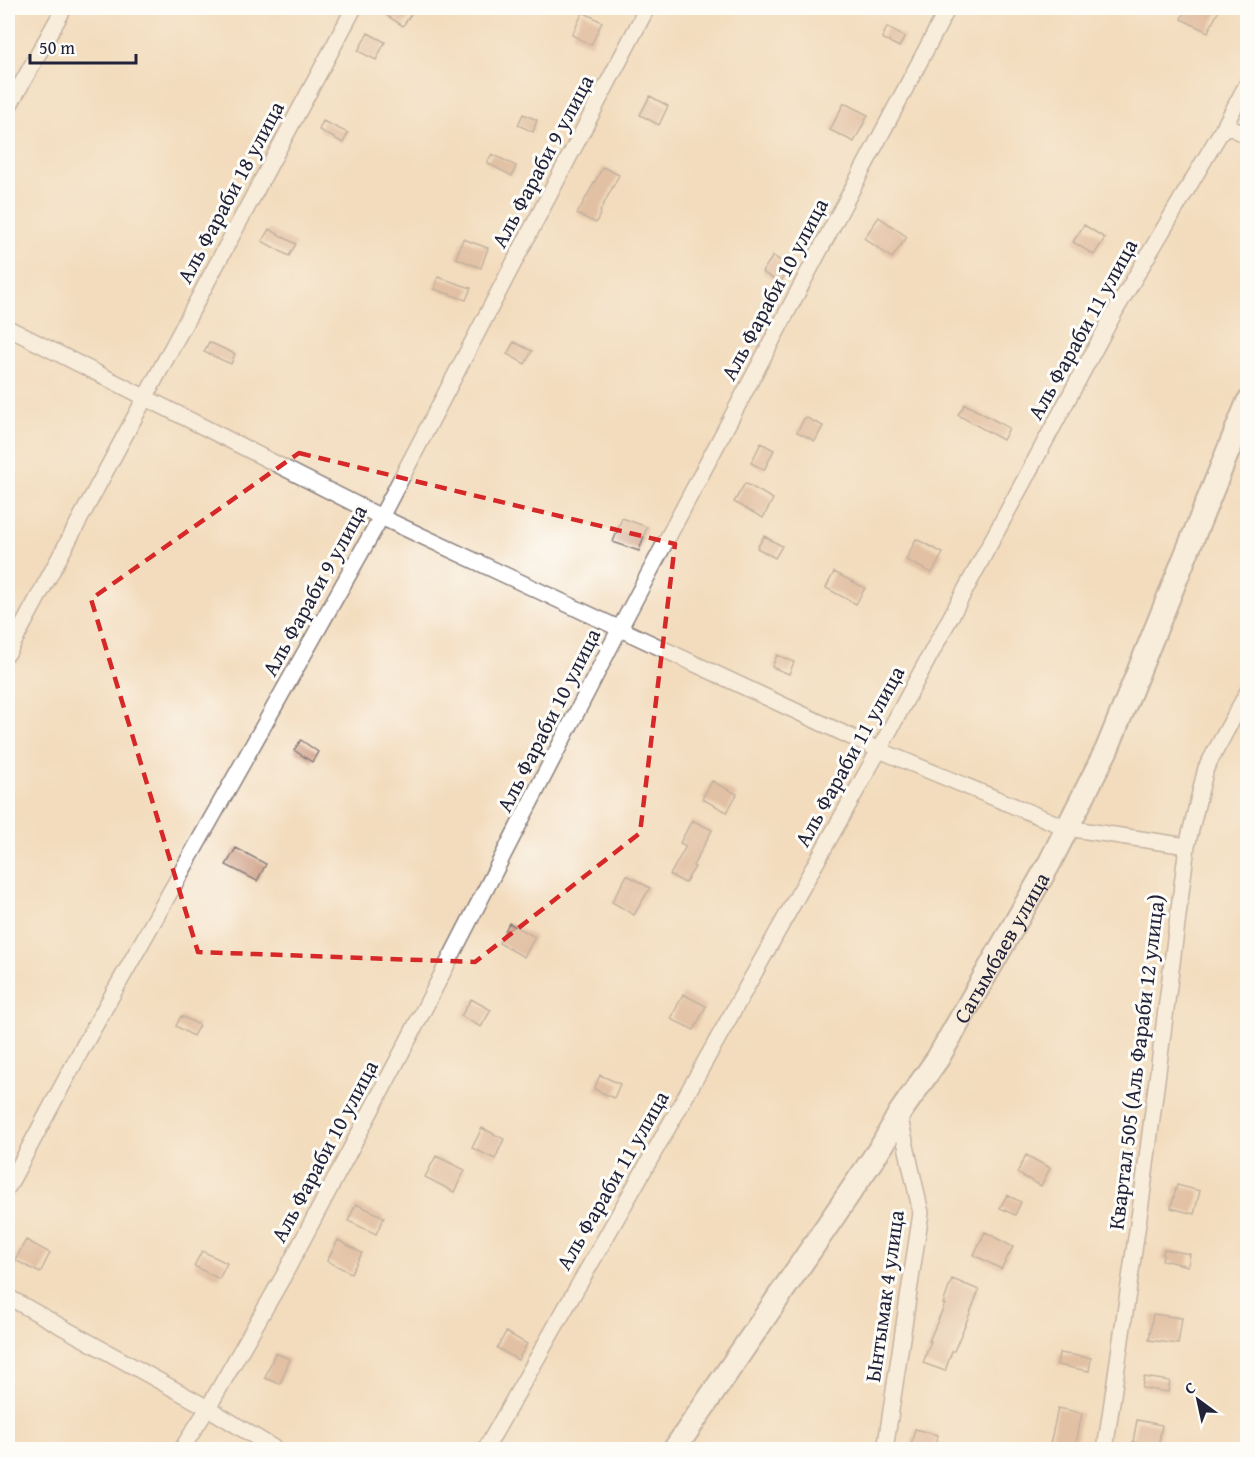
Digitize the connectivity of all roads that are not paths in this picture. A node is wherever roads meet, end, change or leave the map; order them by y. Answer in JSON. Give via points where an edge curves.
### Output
{"nodes":[{"id":1,"x":63,"y":8,"type":"edge"},
{"id":2,"x":354,"y":8,"type":"edge"},
{"id":3,"x":647,"y":8,"type":"edge"},
{"id":4,"x":948,"y":8,"type":"edge"},
{"id":5,"x":1248,"y":82,"type":"edge"},
{"id":6,"x":8,"y":108,"type":"edge"},
{"id":7,"x":1225,"y":125,"type":"junction"},
{"id":8,"x":1248,"y":136,"type":"edge"},
{"id":9,"x":8,"y":328,"type":"edge"},
{"id":10,"x":146,"y":398,"type":"junction"},
{"id":11,"x":1248,"y":402,"type":"edge"},
{"id":12,"x":381,"y":517,"type":"junction"},
{"id":13,"x":620,"y":628,"type":"junction"},
{"id":14,"x":8,"y":653,"type":"edge"},
{"id":15,"x":1248,"y":691,"type":"edge"},
{"id":16,"x":879,"y":750,"type":"junction"},
{"id":17,"x":1067,"y":828,"type":"junction"},
{"id":18,"x":1187,"y":846,"type":"junction"},
{"id":19,"x":899,"y":1114,"type":"junction"},
{"id":20,"x":8,"y":1187,"type":"edge"},
{"id":21,"x":8,"y":1297,"type":"edge"},
{"id":22,"x":208,"y":1408,"type":"junction"},
{"id":23,"x":181,"y":1449,"type":"edge"},
{"id":24,"x":277,"y":1449,"type":"edge"},
{"id":25,"x":485,"y":1449,"type":"edge"},
{"id":26,"x":675,"y":1449,"type":"edge"},
{"id":27,"x":885,"y":1449,"type":"edge"},
{"id":28,"x":1105,"y":1449,"type":"edge"}],
"edges":[{"from":1,"to":6,"type":"street"},
{"from":2,"to":10,"type":"street","name":"Аль Фараби 18 улица"},
{"from":3,"to":12,"type":"street","name":"Аль Фараби 9 улица"},
{"from":4,"to":13,"type":"street","name":"Аль Фараби 10 улица"},
{"from":5,"to":7,"type":"street","name":"Аль Фараби 11 улица"},
{"from":7,"to":8,"type":"street"},
{"from":7,"to":16,"type":"street","name":"Аль Фараби 11 улица","via":[[1117,308]]},
{"from":9,"to":10,"type":"street"},
{"from":10,"to":12,"type":"street"},
{"from":10,"to":14,"type":"street","name":"Аль Фараби 18 улица"},
{"from":11,"to":17,"type":"street","name":"Сагымбаев улица","via":[[1107,748]]},
{"from":12,"to":13,"type":"street"},
{"from":12,"to":20,"type":"street","name":"Аль Фараби 9 улица"},
{"from":13,"to":16,"type":"street"},
{"from":13,"to":22,"type":"street","name":"Аль Фараби 10 улица","via":[[381,1092]]},
{"from":15,"to":18,"type":"street","name":"Квартал 505 (Аль Фараби 12 улица)","via":[[1206,768]]},
{"from":16,"to":17,"type":"street"},
{"from":16,"to":25,"type":"street","name":"Аль Фараби 11 улица"},
{"from":17,"to":18,"type":"street"},
{"from":17,"to":19,"type":"street","name":"Сагымбаев улица","via":[[938,1058]]},
{"from":18,"to":28,"type":"street","name":"Квартал 505 (Аль Фараби 12 улица)"},
{"from":19,"to":26,"type":"street","name":"Сагымбаев улица","via":[[883,1144]]},
{"from":19,"to":27,"type":"street","name":"Ынтымак 4 улица","via":[[921,1213]]},
{"from":21,"to":22,"type":"street"},
{"from":22,"to":23,"type":"street","name":"Аль Фараби 10 улица"},
{"from":22,"to":24,"type":"street"}]}
